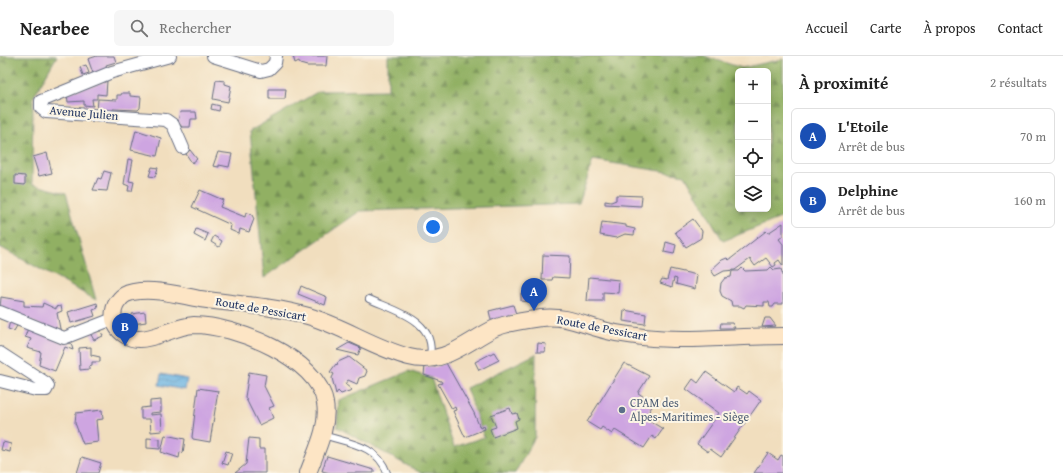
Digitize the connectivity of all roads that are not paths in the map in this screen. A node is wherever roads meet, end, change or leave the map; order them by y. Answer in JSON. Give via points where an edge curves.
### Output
{"nodes":[{"id":1,"x":170,"y":56,"type":"edge"},
{"id":2,"x":213,"y":56,"type":"edge"},
{"id":3,"x":276,"y":56,"type":"edge"},
{"id":4,"x":183,"y":148,"type":"dead end"},
{"id":5,"x":369,"y":299,"type":"dead end"},
{"id":6,"x":0,"y":312,"type":"edge"},
{"id":7,"x":113,"y":319,"type":"junction"},
{"id":8,"x":783,"y":336,"type":"edge"},
{"id":9,"x":0,"y":353,"type":"edge"},
{"id":10,"x":430,"y":359,"type":"junction"},
{"id":11,"x":0,"y":381,"type":"edge"},
{"id":12,"x":323,"y":435,"type":"junction"},
{"id":13,"x":308,"y":473,"type":"edge"},
{"id":14,"x":387,"y":473,"type":"edge"}],
"edges":[{"from":1,"to":4,"type":"street","name":"Avenue Julien","via":[[112,72],[41,101],[41,108],[46,112],[166,120],[173,125]]},
{"from":2,"to":3,"type":"street","via":[[261,71],[269,69],[275,63]]},
{"from":5,"to":10,"type":"lane","via":[[414,319],[425,329],[430,338]]},
{"from":6,"to":7,"type":"street","via":[[64,338]]},
{"from":7,"to":10,"type":"street","name":"Route de Pessicart","via":[[113,310],[123,296],[132,292],[160,291],[307,315],[397,353],[412,358]]},
{"from":7,"to":12,"type":"street","via":[[122,333],[137,339],[182,326],[212,326],[272,348],[298,363],[324,394],[326,407]]},
{"from":8,"to":10,"type":"street","name":"Route de Pessicart","via":[[665,339],[606,331],[577,320],[546,318],[496,328],[455,352]]},
{"from":9,"to":11,"type":"street","via":[[48,386],[46,390],[36,390]]},
{"from":12,"to":13,"type":"street"},
{"from":12,"to":14,"type":"lane","via":[[372,450],[380,458]]}]}
